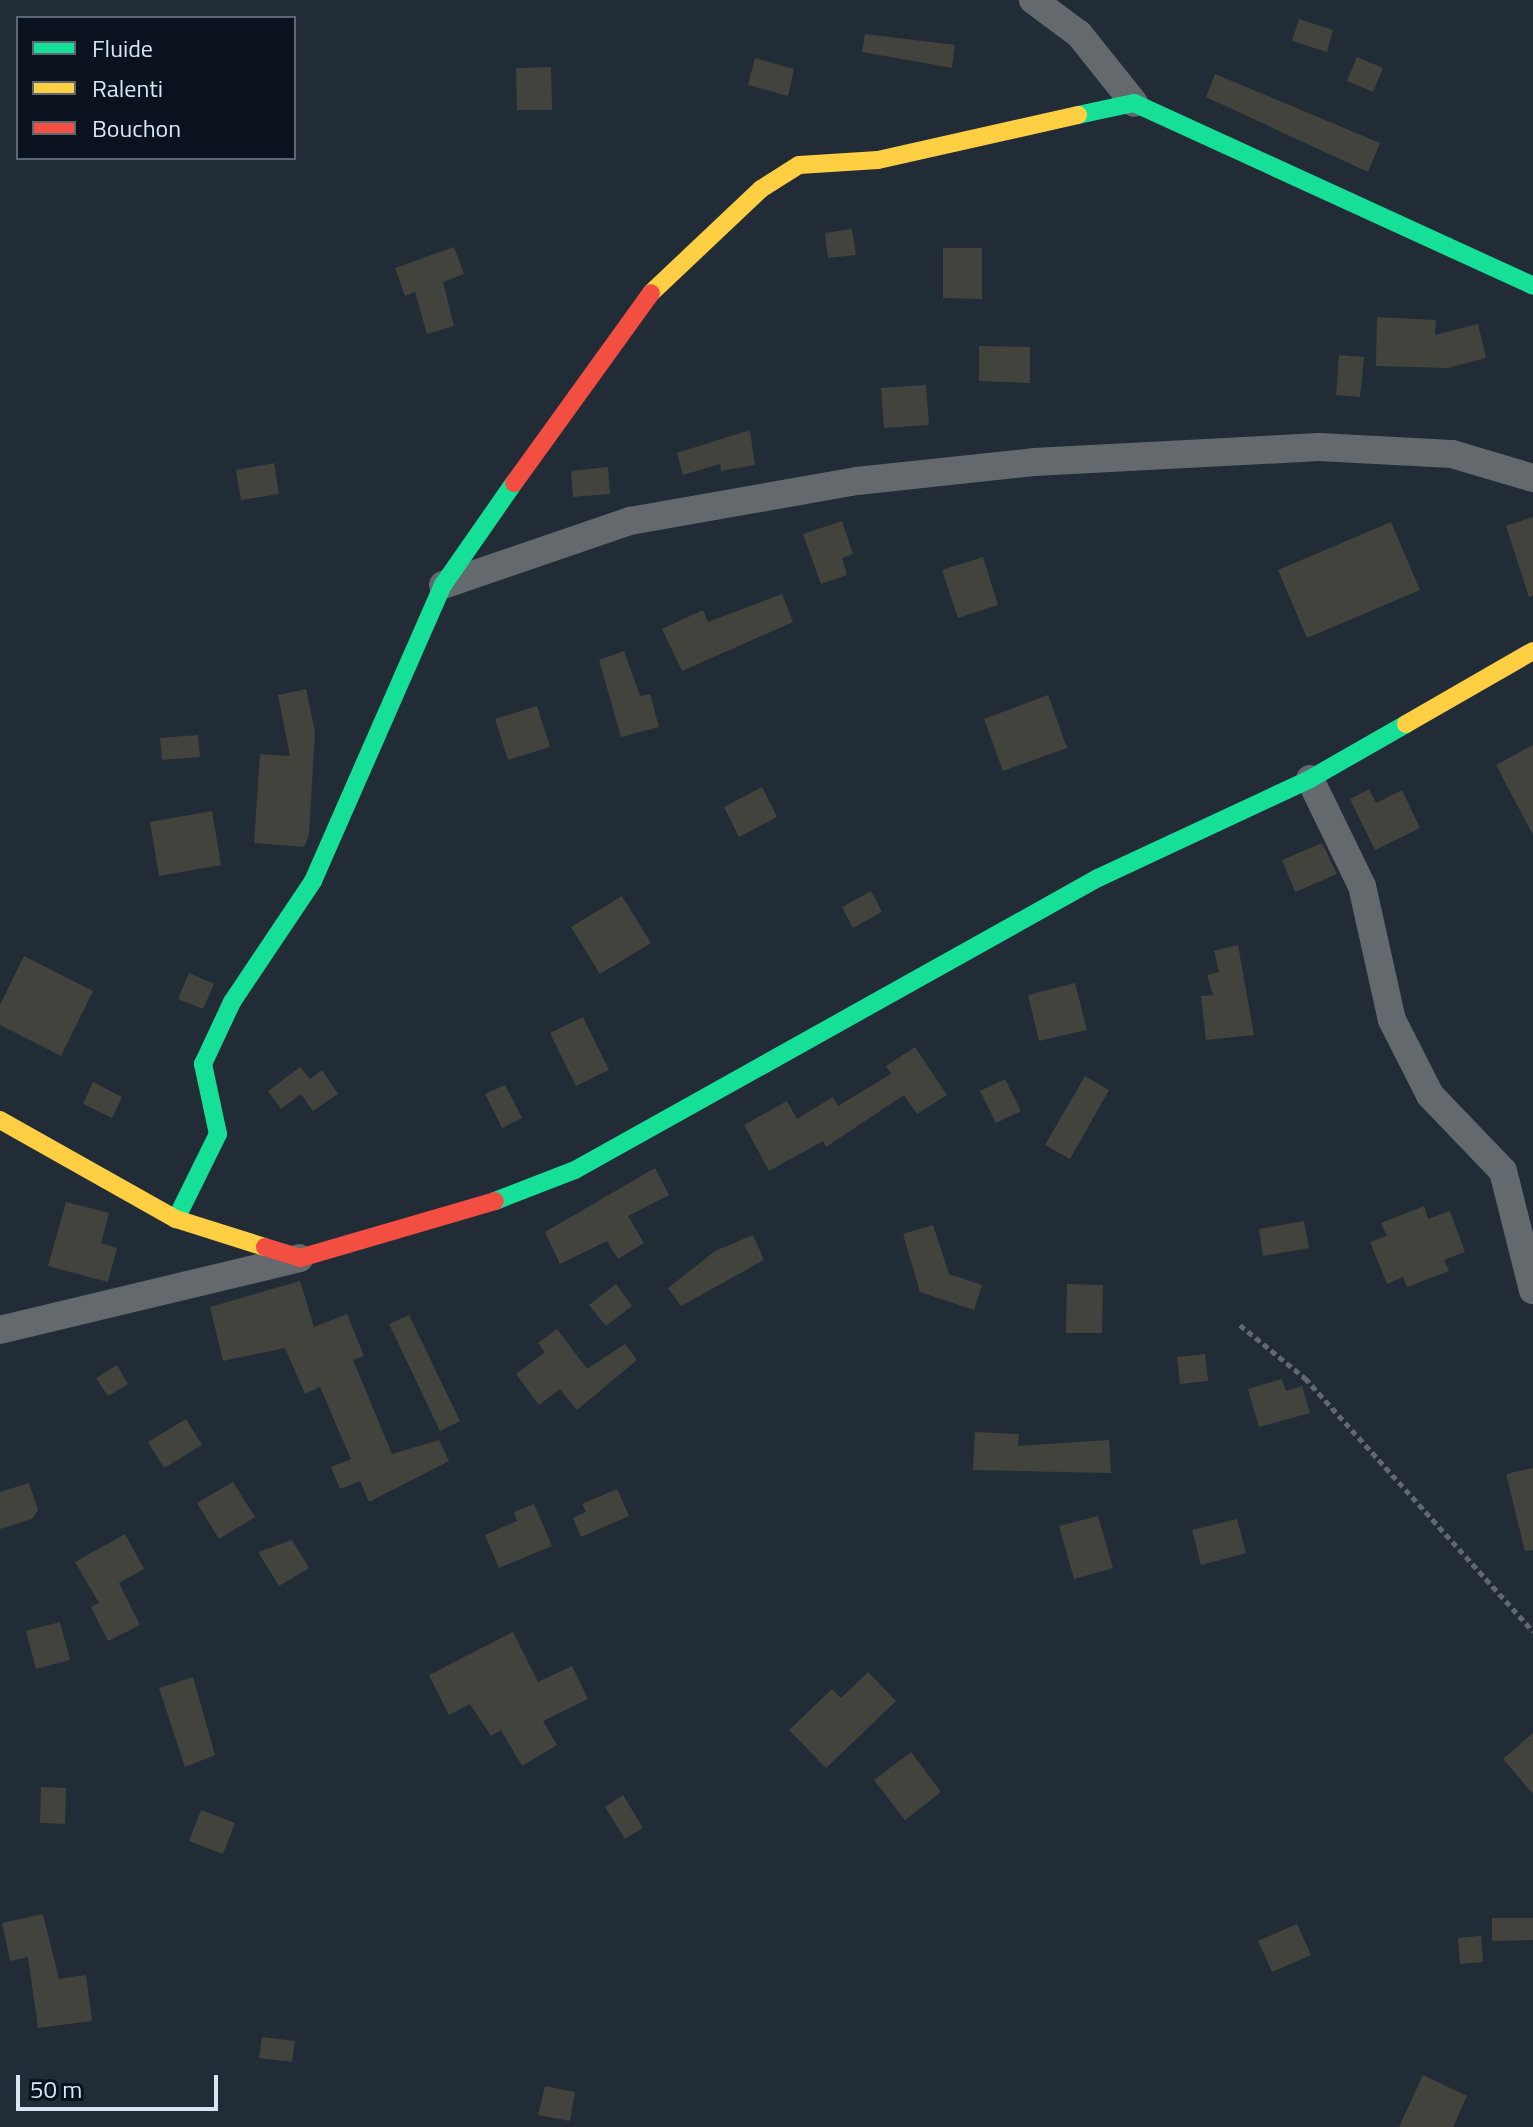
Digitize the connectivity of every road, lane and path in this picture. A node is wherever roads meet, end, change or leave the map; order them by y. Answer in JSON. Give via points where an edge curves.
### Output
{"nodes":[{"id":1,"x":1033,"y":0,"type":"edge"},
{"id":2,"x":1134,"y":103,"type":"junction"},
{"id":3,"x":1533,"y":286,"type":"edge"},
{"id":4,"x":1533,"y":478,"type":"edge"},
{"id":5,"x":443,"y":585,"type":"junction"},
{"id":6,"x":1533,"y":651,"type":"edge"},
{"id":7,"x":1310,"y":779,"type":"junction"},
{"id":8,"x":0,"y":1120,"type":"edge"},
{"id":9,"x":176,"y":1219,"type":"junction"},
{"id":10,"x":300,"y":1258,"type":"junction"},
{"id":11,"x":1533,"y":1290,"type":"edge"},
{"id":12,"x":1240,"y":1325,"type":"dead end"},
{"id":13,"x":0,"y":1330,"type":"edge"},
{"id":14,"x":1533,"y":1631,"type":"edge"}],
"edges":[{"from":1,"to":2,"type":"street","via":[[1079,34]]},
{"from":2,"to":3,"type":"street"},
{"from":2,"to":5,"type":"street","via":[[878,160],[799,165],[761,189],[638,305]]},
{"from":4,"to":5,"type":"street","via":[[1452,454],[1319,447],[1034,462],[857,481],[630,521]]},
{"from":5,"to":9,"type":"street","via":[[313,881],[232,1002],[203,1064],[218,1134]]},
{"from":6,"to":7,"type":"street"},
{"from":7,"to":10,"type":"street","via":[[1098,878],[575,1170],[445,1221]]},
{"from":7,"to":11,"type":"street","via":[[1362,886],[1392,1020],[1430,1095],[1503,1171]]},
{"from":8,"to":9,"type":"street"},
{"from":9,"to":10,"type":"street"},
{"from":10,"to":13,"type":"street"},
{"from":12,"to":14,"type":"path","via":[[1305,1378]]}]}
